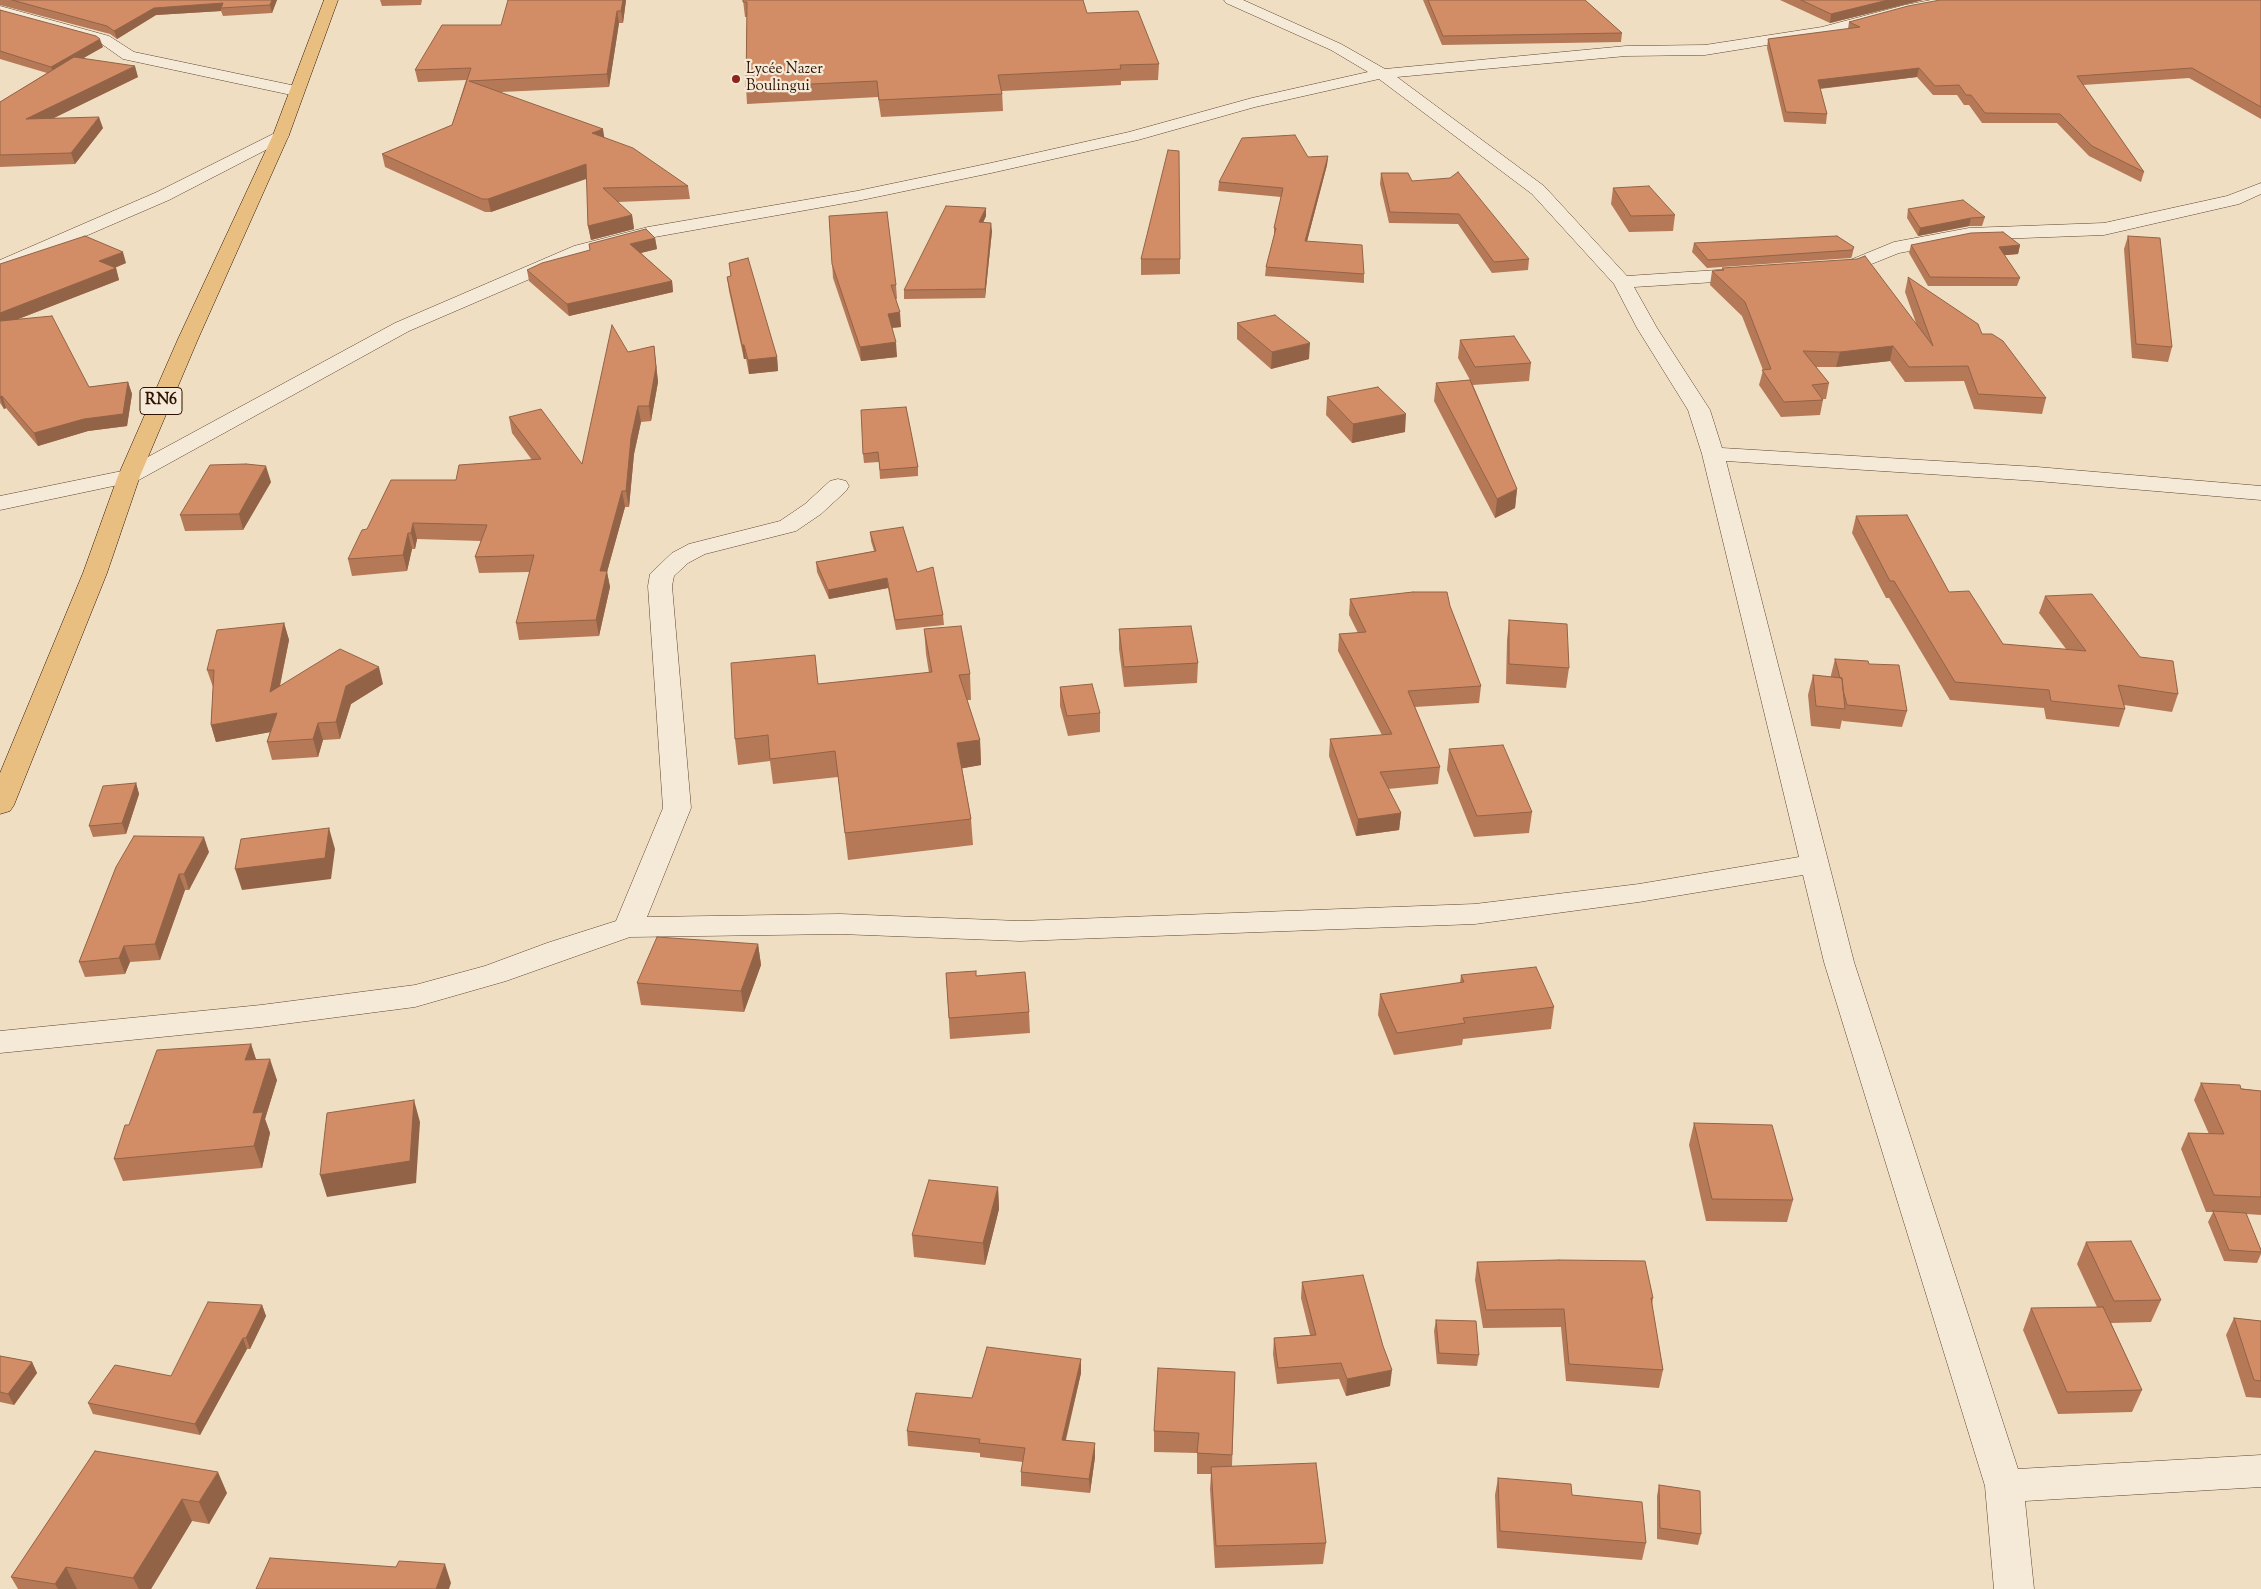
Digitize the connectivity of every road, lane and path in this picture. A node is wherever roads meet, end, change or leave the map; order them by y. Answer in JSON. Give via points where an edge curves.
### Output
{"nodes":[{"id":1,"x":331,"y":0,"type":"edge"},
{"id":2,"x":1231,"y":0,"type":"edge"},
{"id":3,"x":1956,"y":0,"type":"edge"},
{"id":4,"x":0,"y":10,"type":"edge"},
{"id":5,"x":1382,"y":74,"type":"junction"},
{"id":6,"x":296,"y":91,"type":"junction"},
{"id":7,"x":281,"y":135,"type":"junction"},
{"id":8,"x":2261,"y":188,"type":"edge"},
{"id":9,"x":0,"y":267,"type":"edge"},
{"id":10,"x":1815,"y":268,"type":"edge"},
{"id":11,"x":1766,"y":273,"type":"edge"},
{"id":12,"x":1622,"y":282,"type":"junction"},
{"id":13,"x":1713,"y":454,"type":"junction"},
{"id":14,"x":129,"y":476,"type":"junction"},
{"id":15,"x":838,"y":486,"type":"dead end"},
{"id":16,"x":2261,"y":493,"type":"edge"},
{"id":17,"x":0,"y":503,"type":"edge"},
{"id":18,"x":0,"y":805,"type":"edge"},
{"id":19,"x":1813,"y":864,"type":"junction"},
{"id":20,"x":628,"y":928,"type":"junction"},
{"id":21,"x":0,"y":1042,"type":"edge"},
{"id":22,"x":2261,"y":1470,"type":"edge"},
{"id":23,"x":2004,"y":1486,"type":"junction"},
{"id":24,"x":2014,"y":1589,"type":"edge"}],
"edges":[{"from":1,"to":6,"type":"highway","number":"RN6"},
{"from":2,"to":5,"type":"street","via":[[1336,47]]},
{"from":3,"to":5,"type":"street","via":[[1905,9],[1814,33],[1705,50],[1626,51]]},
{"from":4,"to":6,"type":"street","via":[[104,39],[130,56]]},
{"from":5,"to":12,"type":"street","via":[[1538,190]]},
{"from":5,"to":14,"type":"street","via":[[992,168],[648,233],[581,250],[402,327]]},
{"from":6,"to":7,"type":"highway","number":"RN6"},
{"from":7,"to":9,"type":"street","via":[[164,196]]},
{"from":7,"to":14,"type":"highway","number":"RN6"},
{"from":8,"to":10,"type":"street","via":[[2233,200],[2104,228],[1969,234],[1894,248],[1854,265]]},
{"from":11,"to":12,"type":"street"},
{"from":12,"to":13,"type":"street","via":[[1699,410]]},
{"from":13,"to":16,"type":"street","via":[[2037,474]]},
{"from":13,"to":19,"type":"street"},
{"from":14,"to":17,"type":"street"},
{"from":14,"to":18,"type":"highway","number":"RN6","via":[[95,572]]},
{"from":15,"to":20,"type":"street","via":[[788,526],[697,549],[680,558],[662,574],[660,586],[677,808]]},
{"from":19,"to":20,"type":"street","via":[[1639,893],[1475,914],[1020,931],[830,924]]},
{"from":19,"to":23,"type":"street","via":[[1838,962]]},
{"from":20,"to":21,"type":"street","via":[[495,974],[415,996],[261,1016]]},
{"from":22,"to":23,"type":"street"},
{"from":23,"to":24,"type":"street"}]}
